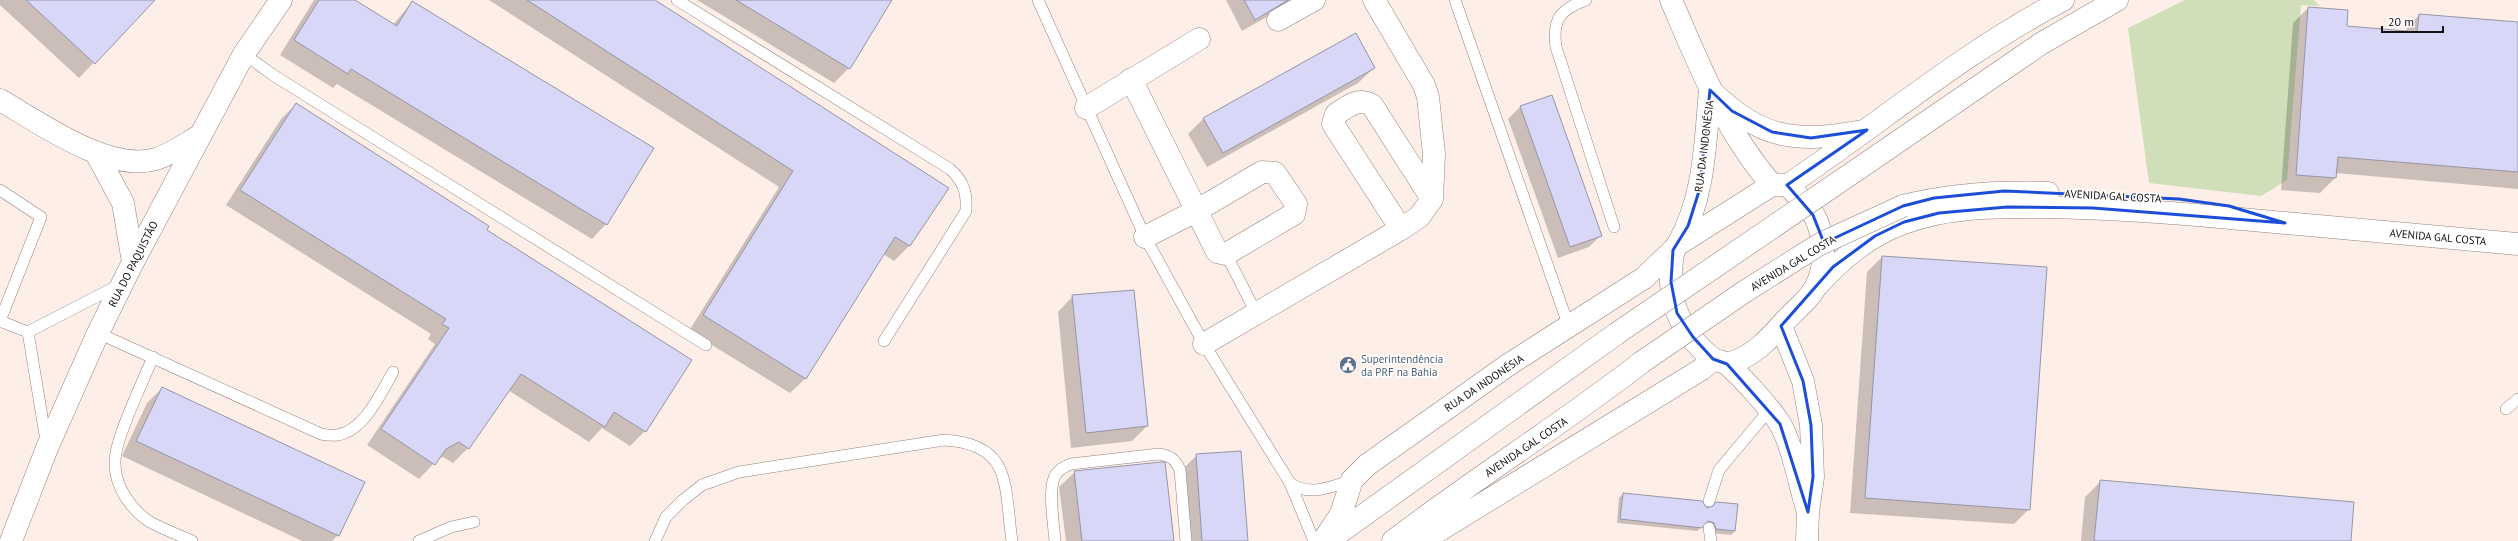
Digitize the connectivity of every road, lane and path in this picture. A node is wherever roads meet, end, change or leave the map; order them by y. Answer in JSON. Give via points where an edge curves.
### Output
{"nodes":[{"id":1,"x":281,"y":0,"type":"edge"},
{"id":2,"x":677,"y":0,"type":"edge"},
{"id":3,"x":1038,"y":0,"type":"edge"},
{"id":4,"x":1314,"y":0,"type":"edge"},
{"id":5,"x":1374,"y":0,"type":"edge"},
{"id":6,"x":1455,"y":0,"type":"edge"},
{"id":7,"x":1586,"y":0,"type":"edge"},
{"id":8,"x":1671,"y":0,"type":"edge"},
{"id":9,"x":2063,"y":0,"type":"edge"},
{"id":10,"x":2117,"y":0,"type":"edge"},
{"id":11,"x":1278,"y":20,"type":"dead end"},
{"id":12,"x":1198,"y":39,"type":"dead end"},
{"id":13,"x":244,"y":54,"type":"junction"},
{"id":14,"x":1131,"y":79,"type":"junction"},
{"id":15,"x":1710,"y":90,"type":"junction"},
{"id":16,"x":0,"y":100,"type":"edge"},
{"id":17,"x":1086,"y":108,"type":"junction"},
{"id":18,"x":1867,"y":130,"type":"junction"},
{"id":19,"x":199,"y":136,"type":"junction"},
{"id":20,"x":96,"y":153,"type":"junction"},
{"id":21,"x":1780,"y":185,"type":"junction"},
{"id":22,"x":0,"y":190,"type":"edge"},
{"id":23,"x":1432,"y":199,"type":"junction"},
{"id":24,"x":1196,"y":211,"type":"junction"},
{"id":25,"x":2285,"y":223,"type":"junction"},
{"id":26,"x":1614,"y":227,"type":"dead end"},
{"id":27,"x":1401,"y":229,"type":"junction"},
{"id":28,"x":1145,"y":236,"type":"junction"},
{"id":29,"x":2518,"y":244,"type":"edge"},
{"id":30,"x":1675,"y":247,"type":"junction"},
{"id":31,"x":1226,"y":254,"type":"junction"},
{"id":32,"x":129,"y":272,"type":"junction"},
{"id":33,"x":1816,"y":287,"type":"junction"},
{"id":34,"x":1256,"y":313,"type":"junction"},
{"id":35,"x":0,"y":322,"type":"edge"},
{"id":36,"x":1781,"y":326,"type":"junction"},
{"id":37,"x":1569,"y":327,"type":"junction"},
{"id":38,"x":28,"y":332,"type":"junction"},
{"id":39,"x":98,"y":333,"type":"junction"},
{"id":40,"x":884,"y":341,"type":"dead end"},
{"id":41,"x":1204,"y":344,"type":"junction"},
{"id":42,"x":706,"y":345,"type":"dead end"},
{"id":43,"x":153,"y":357,"type":"junction"},
{"id":44,"x":1720,"y":361,"type":"junction"},
{"id":45,"x":393,"y":372,"type":"dead end"},
{"id":46,"x":2518,"y":399,"type":"edge"},
{"id":47,"x":1770,"y":409,"type":"junction"},
{"id":48,"x":2506,"y":409,"type":"dead end"},
{"id":49,"x":47,"y":448,"type":"junction"},
{"id":50,"x":1352,"y":480,"type":"junction"},
{"id":51,"x":1290,"y":483,"type":"junction"},
{"id":52,"x":1709,"y":501,"type":"dead end"},
{"id":53,"x":1808,"y":512,"type":"junction"},
{"id":54,"x":474,"y":522,"type":"dead end"},
{"id":55,"x":1709,"y":528,"type":"dead end"},
{"id":56,"x":11,"y":541,"type":"edge"},
{"id":57,"x":192,"y":541,"type":"edge"},
{"id":58,"x":419,"y":541,"type":"edge"},
{"id":59,"x":655,"y":541,"type":"edge"},
{"id":60,"x":1012,"y":541,"type":"edge"},
{"id":61,"x":1055,"y":541,"type":"edge"},
{"id":62,"x":1186,"y":541,"type":"edge"},
{"id":63,"x":1314,"y":541,"type":"edge"},
{"id":64,"x":1323,"y":541,"type":"edge"},
{"id":65,"x":1327,"y":541,"type":"edge"},
{"id":66,"x":1393,"y":541,"type":"edge"},
{"id":67,"x":1422,"y":541,"type":"edge"},
{"id":68,"x":1712,"y":541,"type":"edge"},
{"id":69,"x":1807,"y":541,"type":"edge"}],
"edges":[{"from":1,"to":13,"type":"main road","name":"RUA DO PAQUISTÃO"},
{"from":2,"to":40,"type":"lane","via":[[950,168],[962,180],[967,195],[966,211]]},
{"from":3,"to":17,"type":"lane"},
{"from":4,"to":11,"type":"main road"},
{"from":5,"to":23,"type":"main road","via":[[1424,85],[1428,98],[1434,154]]},
{"from":6,"to":37,"type":"lane"},
{"from":7,"to":26,"type":"lane","via":[[1570,6],[1559,16],[1553,31]]},
{"from":8,"to":15,"type":"main road"},
{"from":9,"to":18,"type":"main road","name":"RUA DA INDONÉSIA","via":[[2034,15],[1983,48]]},
{"from":10,"to":65,"type":"main road","bridge":true,"via":[[2042,43],[1858,168],[1616,334]]},
{"from":12,"to":14,"type":"main road"},
{"from":13,"to":19,"type":"main road","name":"RUA DO PAQUISTÃO"},
{"from":13,"to":42,"type":"lane"},
{"from":14,"to":17,"type":"main road"},
{"from":14,"to":24,"type":"main road"},
{"from":15,"to":18,"type":"main road","via":[[1732,111],[1750,123],[1772,132],[1811,138]]},
{"from":15,"to":21,"type":"main road","via":[[1752,162]]},
{"from":15,"to":30,"type":"main road","name":"RUA DA INDONÉSIA","via":[[1700,188],[1688,226]]},
{"from":16,"to":20,"type":"main road"},
{"from":17,"to":28,"type":"lane"},
{"from":18,"to":21,"type":"main road","name":"RUA DA INDONÉSIA"},
{"from":19,"to":20,"type":"main road","via":[[155,159],[133,161]]},
{"from":19,"to":32,"type":"main road","name":"RUA DO PAQUISTÃO"},
{"from":20,"to":32,"type":"main road","via":[[123,203]]},
{"from":21,"to":30,"type":"main road","name":"RUA DA INDONÉSIA"},
{"from":21,"to":33,"type":"main road","via":[[1814,215],[1822,238],[1824,256]]},
{"from":22,"to":35,"type":"lane","via":[[41,217]]},
{"from":23,"to":27,"type":"main road","via":[[1419,217]]},
{"from":23,"to":27,"type":"main road","via":[[1372,105],[1364,100],[1336,114],[1333,124]]},
{"from":24,"to":28,"type":"main road"},
{"from":24,"to":31,"type":"main road","via":[[1217,252]]},
{"from":24,"to":31,"type":"main road","via":[[1262,172],[1275,173],[1294,198],[1294,214]]},
{"from":25,"to":29,"type":"main road","name":"AVENIDA GAL COSTA"},
{"from":25,"to":33,"type":"main road","name":"AVENIDA GAL COSTA","via":[[2093,208],[1978,208],[1939,213],[1904,222],[1874,236],[1851,252]]},
{"from":25,"to":66,"type":"main road","name":"AVENIDA GAL COSTA","bridge":true,"via":[[2229,206],[2142,196],[2004,191],[1934,198],[1903,206],[1820,244],[1744,292]]},
{"from":27,"to":34,"type":"main road"},
{"from":28,"to":41,"type":"lane"},
{"from":30,"to":37,"type":"main road","name":"RUA DA INDONÉSIA","via":[[1644,278]]},
{"from":30,"to":44,"type":"main road","name":"RUA DA INDONÉSIA","via":[[1671,282],[1677,313],[1684,328]]},
{"from":31,"to":34,"type":"lane"},
{"from":32,"to":38,"type":"lane"},
{"from":32,"to":39,"type":"main road","name":"RUA DO PAQUISTÃO"},
{"from":33,"to":36,"type":"main road","name":"AVENIDA GAL COSTA"},
{"from":34,"to":41,"type":"main road"},
{"from":35,"to":38,"type":"lane"},
{"from":36,"to":44,"type":"main road","name":"AVENIDA GAL COSTA","via":[[1754,352],[1737,361]]},
{"from":36,"to":53,"type":"main road","via":[[1803,381],[1812,425],[1814,477]]},
{"from":37,"to":50,"type":"main road","name":"RUA DA INDONÉSIA","via":[[1508,365],[1398,442],[1367,465]]},
{"from":38,"to":49,"type":"lane"},
{"from":39,"to":43,"type":"lane"},
{"from":39,"to":49,"type":"main road","name":"RUA DO PAQUISTÃO"},
{"from":41,"to":51,"type":"lane"},
{"from":43,"to":45,"type":"lane","via":[[321,434],[337,436],[356,426],[374,407]]},
{"from":43,"to":57,"type":"lane","via":[[119,442],[115,460],[116,479],[135,509],[150,521]]},
{"from":44,"to":47,"type":"main road","name":"RUA DA INDONÉSIA"},
{"from":44,"to":67,"type":"main road","name":"AVENIDA GAL COSTA","via":[[1702,369]]},
{"from":46,"to":48,"type":"lane"},
{"from":47,"to":52,"type":"lane","via":[[1719,470]]},
{"from":47,"to":53,"type":"main road","name":"RUA DA INDONÉSIA","via":[[1788,443]]},
{"from":49,"to":56,"type":"main road","name":"RUA DO PAQUISTÃO"},
{"from":50,"to":51,"type":"lane","via":[[1329,488],[1310,490],[1299,490]]},
{"from":50,"to":64,"type":"main road","name":"RUA DA INDONÉSIA","via":[[1341,514]]},
{"from":51,"to":63,"type":"lane"},
{"from":53,"to":69,"type":"main road"},
{"from":54,"to":58,"type":"lane","via":[[451,527]]},
{"from":55,"to":68,"type":"lane"},
{"from":59,"to":60,"type":"lane","via":[[666,517],[702,484],[731,474],[944,440],[966,442],[981,447],[994,458],[1002,473]]},
{"from":61,"to":62,"type":"lane","via":[[1052,484],[1055,475],[1062,468],[1071,464],[1159,454],[1170,456],[1180,470]]}]}
